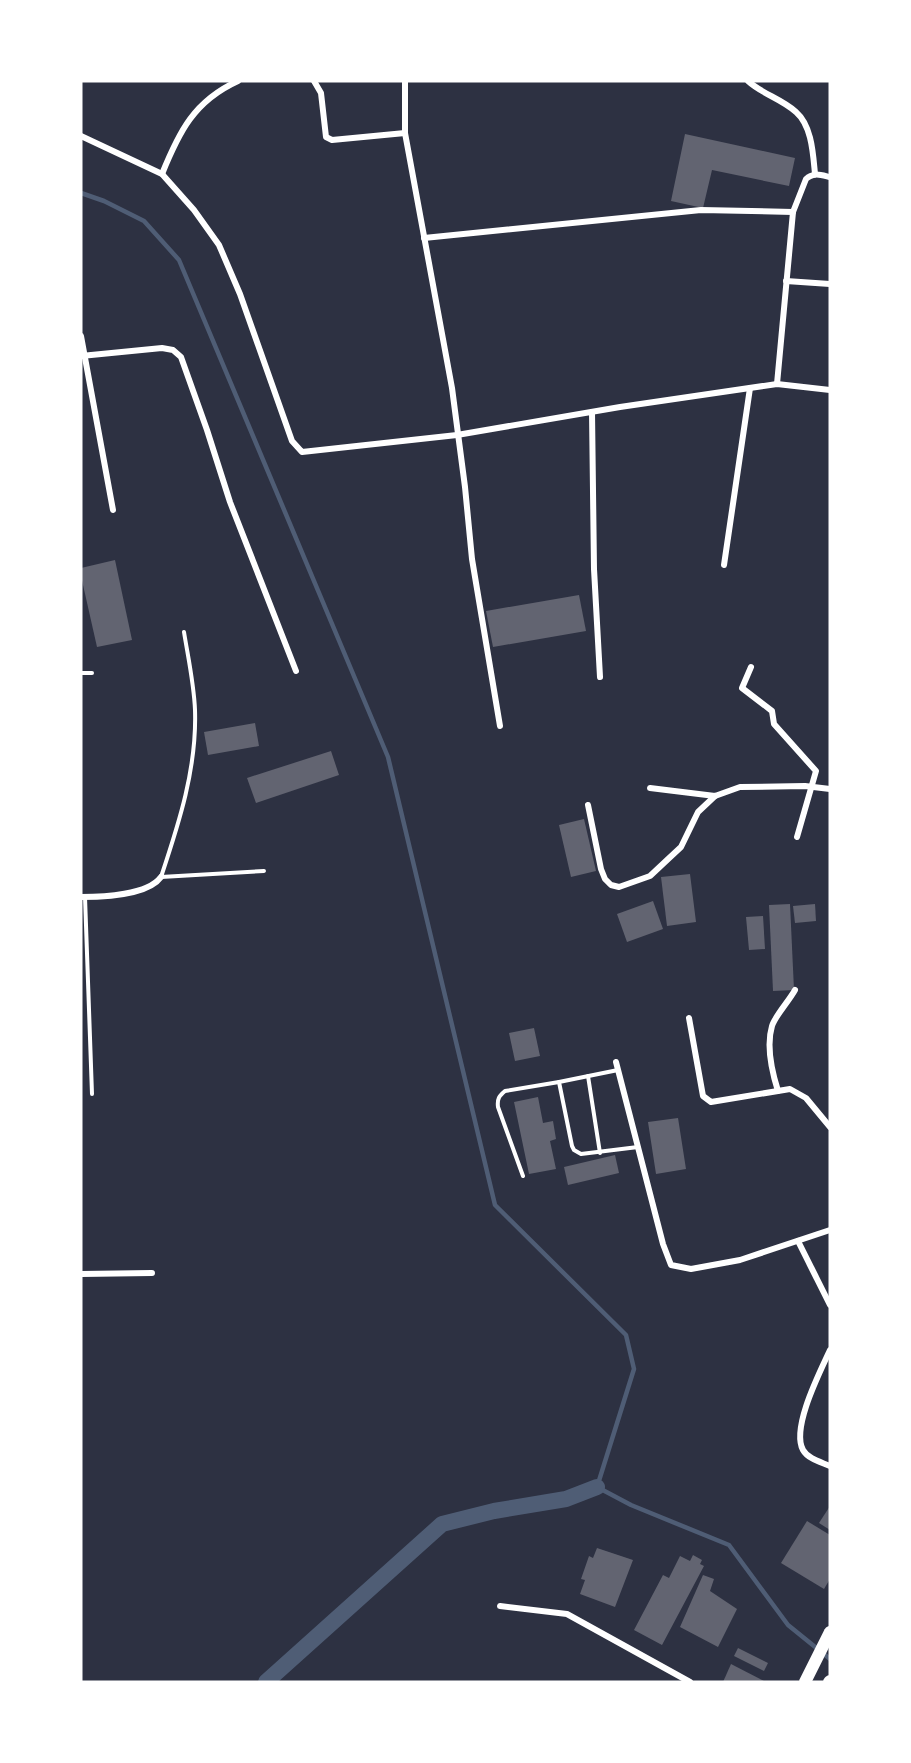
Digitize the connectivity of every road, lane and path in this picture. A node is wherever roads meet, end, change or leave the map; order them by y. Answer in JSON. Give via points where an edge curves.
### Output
{"nodes":[{"id":1,"x":238,"y":81,"type":"edge"},
{"id":2,"x":315,"y":81,"type":"edge"},
{"id":3,"x":405,"y":81,"type":"edge"},
{"id":4,"x":748,"y":81,"type":"edge"},
{"id":5,"x":405,"y":133,"type":"junction"},
{"id":6,"x":81,"y":136,"type":"edge"},
{"id":7,"x":162,"y":174,"type":"junction"},
{"id":8,"x":815,"y":174,"type":"junction"},
{"id":9,"x":830,"y":177,"type":"edge"},
{"id":10,"x":793,"y":212,"type":"junction"},
{"id":11,"x":424,"y":238,"type":"junction"},
{"id":12,"x":786,"y":281,"type":"junction"},
{"id":13,"x":830,"y":284,"type":"edge"},
{"id":14,"x":81,"y":336,"type":"edge"},
{"id":15,"x":83,"y":356,"type":"edge"},
{"id":16,"x":777,"y":384,"type":"junction"},
{"id":17,"x":750,"y":388,"type":"junction"},
{"id":18,"x":830,"y":390,"type":"edge"},
{"id":19,"x":592,"y":412,"type":"junction"},
{"id":20,"x":457,"y":435,"type":"junction"},
{"id":21,"x":113,"y":510,"type":"dead end"},
{"id":22,"x":724,"y":565,"type":"dead end"},
{"id":23,"x":184,"y":632,"type":"dead end"},
{"id":24,"x":751,"y":667,"type":"dead end"},
{"id":25,"x":296,"y":671,"type":"dead end"},
{"id":26,"x":81,"y":673,"type":"edge"},
{"id":27,"x":92,"y":673,"type":"dead end"},
{"id":28,"x":600,"y":677,"type":"dead end"},
{"id":29,"x":500,"y":726,"type":"dead end"},
{"id":30,"x":812,"y":787,"type":"junction"},
{"id":31,"x":650,"y":788,"type":"dead end"},
{"id":32,"x":830,"y":789,"type":"edge"},
{"id":33,"x":715,"y":796,"type":"junction"},
{"id":34,"x":588,"y":805,"type":"dead end"},
{"id":35,"x":796,"y":837,"type":"dead end"},
{"id":36,"x":264,"y":871,"type":"dead end"},
{"id":37,"x":161,"y":877,"type":"junction"},
{"id":38,"x":83,"y":897,"type":"edge"},
{"id":39,"x":795,"y":990,"type":"dead end"},
{"id":40,"x":688,"y":1018,"type":"dead end"},
{"id":41,"x":81,"y":1027,"type":"edge"},
{"id":42,"x":89,"y":1027,"type":"junction"},
{"id":43,"x":616,"y":1062,"type":"dead end"},
{"id":44,"x":618,"y":1070,"type":"junction"},
{"id":45,"x":588,"y":1076,"type":"junction"},
{"id":46,"x":559,"y":1082,"type":"junction"},
{"id":47,"x":778,"y":1091,"type":"junction"},
{"id":48,"x":92,"y":1094,"type":"dead end"},
{"id":49,"x":830,"y":1127,"type":"edge"},
{"id":50,"x":638,"y":1147,"type":"junction"},
{"id":51,"x":600,"y":1153,"type":"junction"},
{"id":52,"x":523,"y":1176,"type":"dead end"},
{"id":53,"x":830,"y":1230,"type":"edge"},
{"id":54,"x":798,"y":1241,"type":"junction"},
{"id":55,"x":152,"y":1273,"type":"dead end"},
{"id":56,"x":81,"y":1274,"type":"edge"},
{"id":57,"x":830,"y":1305,"type":"edge"},
{"id":58,"x":830,"y":1350,"type":"edge"},
{"id":59,"x":830,"y":1466,"type":"edge"},
{"id":60,"x":500,"y":1606,"type":"dead end"},
{"id":61,"x":830,"y":1632,"type":"edge"},
{"id":62,"x":690,"y":1682,"type":"edge"},
{"id":63,"x":805,"y":1682,"type":"edge"}],
"edges":[{"from":1,"to":7,"type":"street","via":[[201,104],[185,124]]},
{"from":2,"to":5,"type":"street","via":[[321,93],[326,137],[332,140]]},
{"from":3,"to":5,"type":"street"},
{"from":4,"to":8,"type":"street","via":[[803,119],[812,145]]},
{"from":5,"to":11,"type":"street"},
{"from":6,"to":7,"type":"street"},
{"from":7,"to":20,"type":"street","via":[[219,244],[292,441],[302,452]]},
{"from":8,"to":9,"type":"street"},
{"from":8,"to":10,"type":"street","via":[[806,179]]},
{"from":10,"to":11,"type":"street","via":[[701,210]]},
{"from":10,"to":12,"type":"street"},
{"from":11,"to":20,"type":"street"},
{"from":12,"to":13,"type":"street"},
{"from":12,"to":16,"type":"street"},
{"from":14,"to":15,"type":"street"},
{"from":15,"to":21,"type":"street"},
{"from":15,"to":25,"type":"street","via":[[162,348],[181,357],[230,502]]},
{"from":16,"to":17,"type":"street"},
{"from":16,"to":18,"type":"street"},
{"from":17,"to":19,"type":"street"},
{"from":17,"to":22,"type":"street"},
{"from":19,"to":20,"type":"street"},
{"from":19,"to":28,"type":"street"},
{"from":20,"to":29,"type":"street","via":[[472,559]]},
{"from":23,"to":37,"type":"lane","via":[[195,710],[193,759]]},
{"from":24,"to":30,"type":"street","via":[[742,688],[772,711],[774,724],[815,770]]},
{"from":26,"to":27,"type":"lane"},
{"from":30,"to":32,"type":"street"},
{"from":30,"to":33,"type":"street","via":[[740,787]]},
{"from":30,"to":35,"type":"street"},
{"from":31,"to":33,"type":"street"},
{"from":33,"to":34,"type":"street","via":[[698,812],[681,847],[650,876],[619,887],[611,885],[601,869]]},
{"from":36,"to":37,"type":"lane"},
{"from":37,"to":38,"type":"street","via":[[146,888]]},
{"from":38,"to":42,"type":"lane"},
{"from":39,"to":47,"type":"street","via":[[772,1025],[772,1072]]},
{"from":40,"to":47,"type":"street","via":[[703,1096],[711,1102]]},
{"from":41,"to":42,"type":"lane"},
{"from":42,"to":48,"type":"lane"},
{"from":43,"to":44,"type":"street"},
{"from":44,"to":45,"type":"lane"},
{"from":44,"to":50,"type":"street"},
{"from":45,"to":46,"type":"lane"},
{"from":45,"to":51,"type":"lane"},
{"from":46,"to":51,"type":"lane","via":[[574,1150],[581,1154]]},
{"from":46,"to":52,"type":"lane","via":[[505,1091],[498,1100]]},
{"from":47,"to":49,"type":"street","via":[[790,1089],[807,1098]]},
{"from":50,"to":51,"type":"lane"},
{"from":50,"to":54,"type":"street","via":[[671,1265],[690,1269],[740,1260]]},
{"from":53,"to":54,"type":"street"},
{"from":54,"to":57,"type":"street"},
{"from":55,"to":56,"type":"street"},
{"from":58,"to":59,"type":"street","via":[[800,1421],[799,1437],[808,1457]]},
{"from":60,"to":62,"type":"street","via":[[567,1614]]},
{"from":61,"to":63,"type":"main road"}]}
